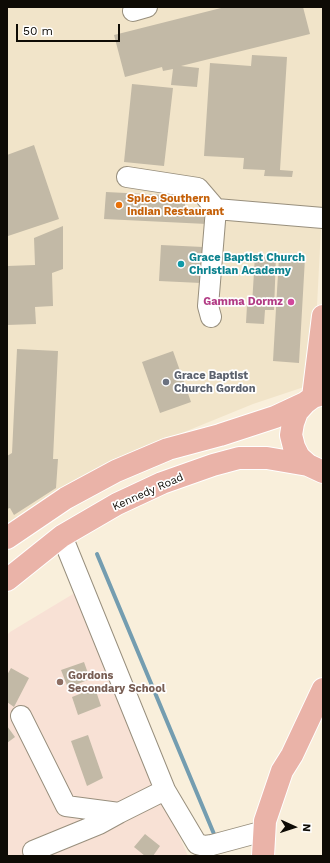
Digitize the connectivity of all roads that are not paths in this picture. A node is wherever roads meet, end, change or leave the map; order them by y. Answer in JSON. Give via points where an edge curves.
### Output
{"nodes":[{"id":1,"x":127,"y":177,"type":"dead end"},
{"id":2,"x":216,"y":209,"type":"junction"},
{"id":3,"x":323,"y":218,"type":"edge"},
{"id":4,"x":323,"y":316,"type":"edge"},
{"id":5,"x":211,"y":317,"type":"dead end"},
{"id":6,"x":314,"y":398,"type":"edge"},
{"id":7,"x":318,"y":474,"type":"edge"},
{"id":8,"x":62,"y":536,"type":"junction"},
{"id":9,"x":7,"y":538,"type":"edge"},
{"id":10,"x":7,"y":580,"type":"edge"},
{"id":11,"x":323,"y":689,"type":"edge"},
{"id":12,"x":21,"y":716,"type":"dead end"},
{"id":13,"x":165,"y":790,"type":"junction"},
{"id":14,"x":66,"y":806,"type":"junction"},
{"id":15,"x":118,"y":813,"type":"junction"},
{"id":16,"x":264,"y":831,"type":"junction"},
{"id":17,"x":78,"y":833,"type":"junction"},
{"id":18,"x":33,"y":851,"type":"dead end"},
{"id":19,"x":263,"y":856,"type":"edge"}],
"edges":[{"from":1,"to":2,"type":"street","via":[[198,188]]},
{"from":2,"to":3,"type":"street"},
{"from":2,"to":5,"type":"street","via":[[208,306]]},
{"from":4,"to":6,"type":"main road"},
{"from":6,"to":7,"type":"main road","via":[[297,412],[292,423],[291,435],[299,457]]},
{"from":6,"to":9,"type":"main road","via":[[275,417],[168,449],[116,471],[66,498]]},
{"from":7,"to":8,"type":"main road","name":"Kennedy Road","via":[[267,458],[239,458],[162,483],[117,504]]},
{"from":8,"to":10,"type":"main road","name":"Kennedy Road"},
{"from":8,"to":13,"type":"street"},
{"from":11,"to":16,"type":"main road","via":[[282,771]]},
{"from":12,"to":14,"type":"street"},
{"from":13,"to":15,"type":"street"},
{"from":13,"to":16,"type":"street","via":[[198,844],[212,845]]},
{"from":14,"to":15,"type":"street"},
{"from":14,"to":17,"type":"street"},
{"from":15,"to":17,"type":"street"},
{"from":16,"to":19,"type":"main road"},
{"from":17,"to":18,"type":"street"}]}
